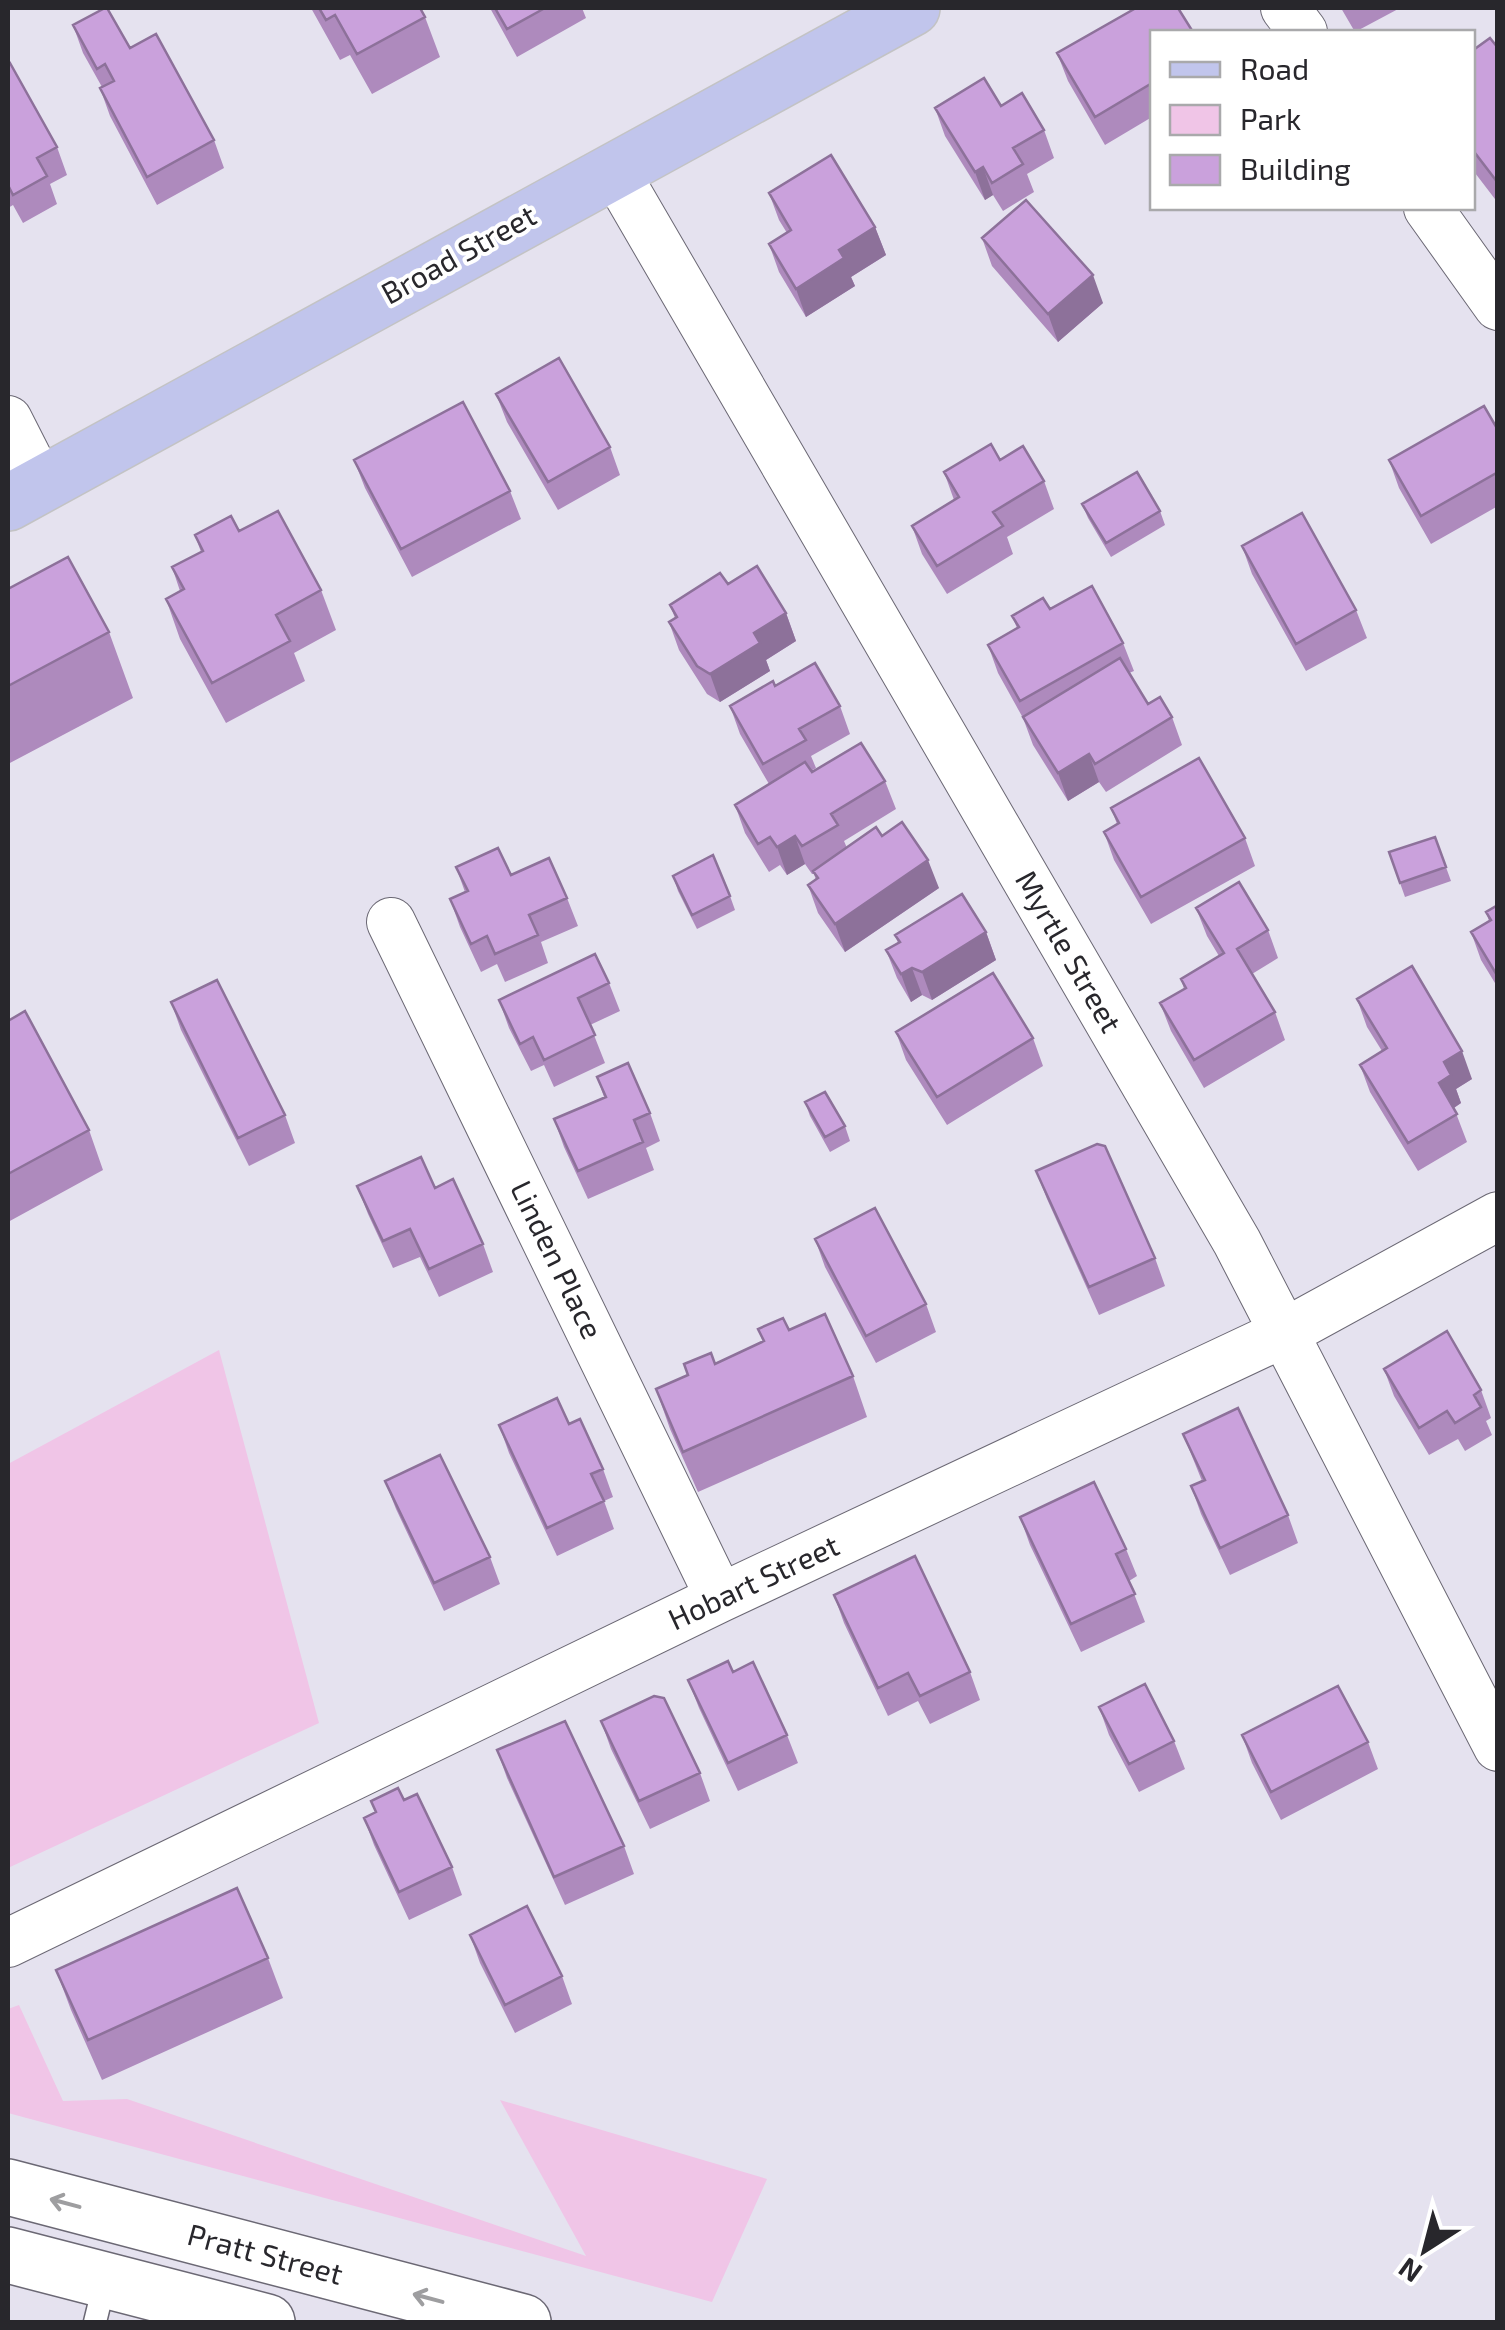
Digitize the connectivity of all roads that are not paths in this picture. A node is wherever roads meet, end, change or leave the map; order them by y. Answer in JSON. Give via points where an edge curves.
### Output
{"nodes":[{"id":1,"x":912,"y":8,"type":"edge"},
{"id":2,"x":1286,"y":8,"type":"edge"},
{"id":3,"x":1302,"y":30,"type":"edge"},
{"id":4,"x":614,"y":170,"type":"junction"},
{"id":5,"x":1429,"y":210,"type":"edge"},
{"id":6,"x":1498,"y":306,"type":"edge"},
{"id":7,"x":8,"y":420,"type":"edge"},
{"id":8,"x":24,"y":494,"type":"edge"},
{"id":9,"x":391,"y":922,"type":"dead end"},
{"id":10,"x":1498,"y":1216,"type":"edge"},
{"id":11,"x":1286,"y":1332,"type":"junction"},
{"id":12,"x":720,"y":1598,"type":"junction"},
{"id":13,"x":1498,"y":1747,"type":"edge"},
{"id":14,"x":8,"y":1943,"type":"edge"},
{"id":15,"x":8,"y":2188,"type":"edge"},
{"id":16,"x":122,"y":2218,"type":"junction"},
{"id":17,"x":8,"y":2255,"type":"edge"},
{"id":18,"x":100,"y":2302,"type":"edge"},
{"id":19,"x":267,"y":2322,"type":"edge"},
{"id":20,"x":523,"y":2322,"type":"edge"}],
"edges":[{"from":1,"to":4,"type":"main road","name":"Broad Street"},
{"from":2,"to":3,"type":"street"},
{"from":4,"to":8,"type":"main road","name":"Broad Street"},
{"from":4,"to":11,"type":"street","name":"Myrtle Street"},
{"from":5,"to":6,"type":"street"},
{"from":7,"to":8,"type":"street"},
{"from":9,"to":12,"type":"street","name":"Linden Place"},
{"from":10,"to":11,"type":"street","name":"Hobart Street"},
{"from":11,"to":12,"type":"street","name":"Hobart Street"},
{"from":11,"to":13,"type":"street","name":"Myrtle Street"},
{"from":12,"to":14,"type":"street","name":"Hobart Street"},
{"from":16,"to":15,"type":"street","name":"Pratt Street","one_way":true},
{"from":16,"to":18,"type":"street"},
{"from":20,"to":16,"type":"street","name":"Pratt Street","one_way":true},
{"from":17,"to":18,"type":"street"},
{"from":18,"to":19,"type":"street"}]}
